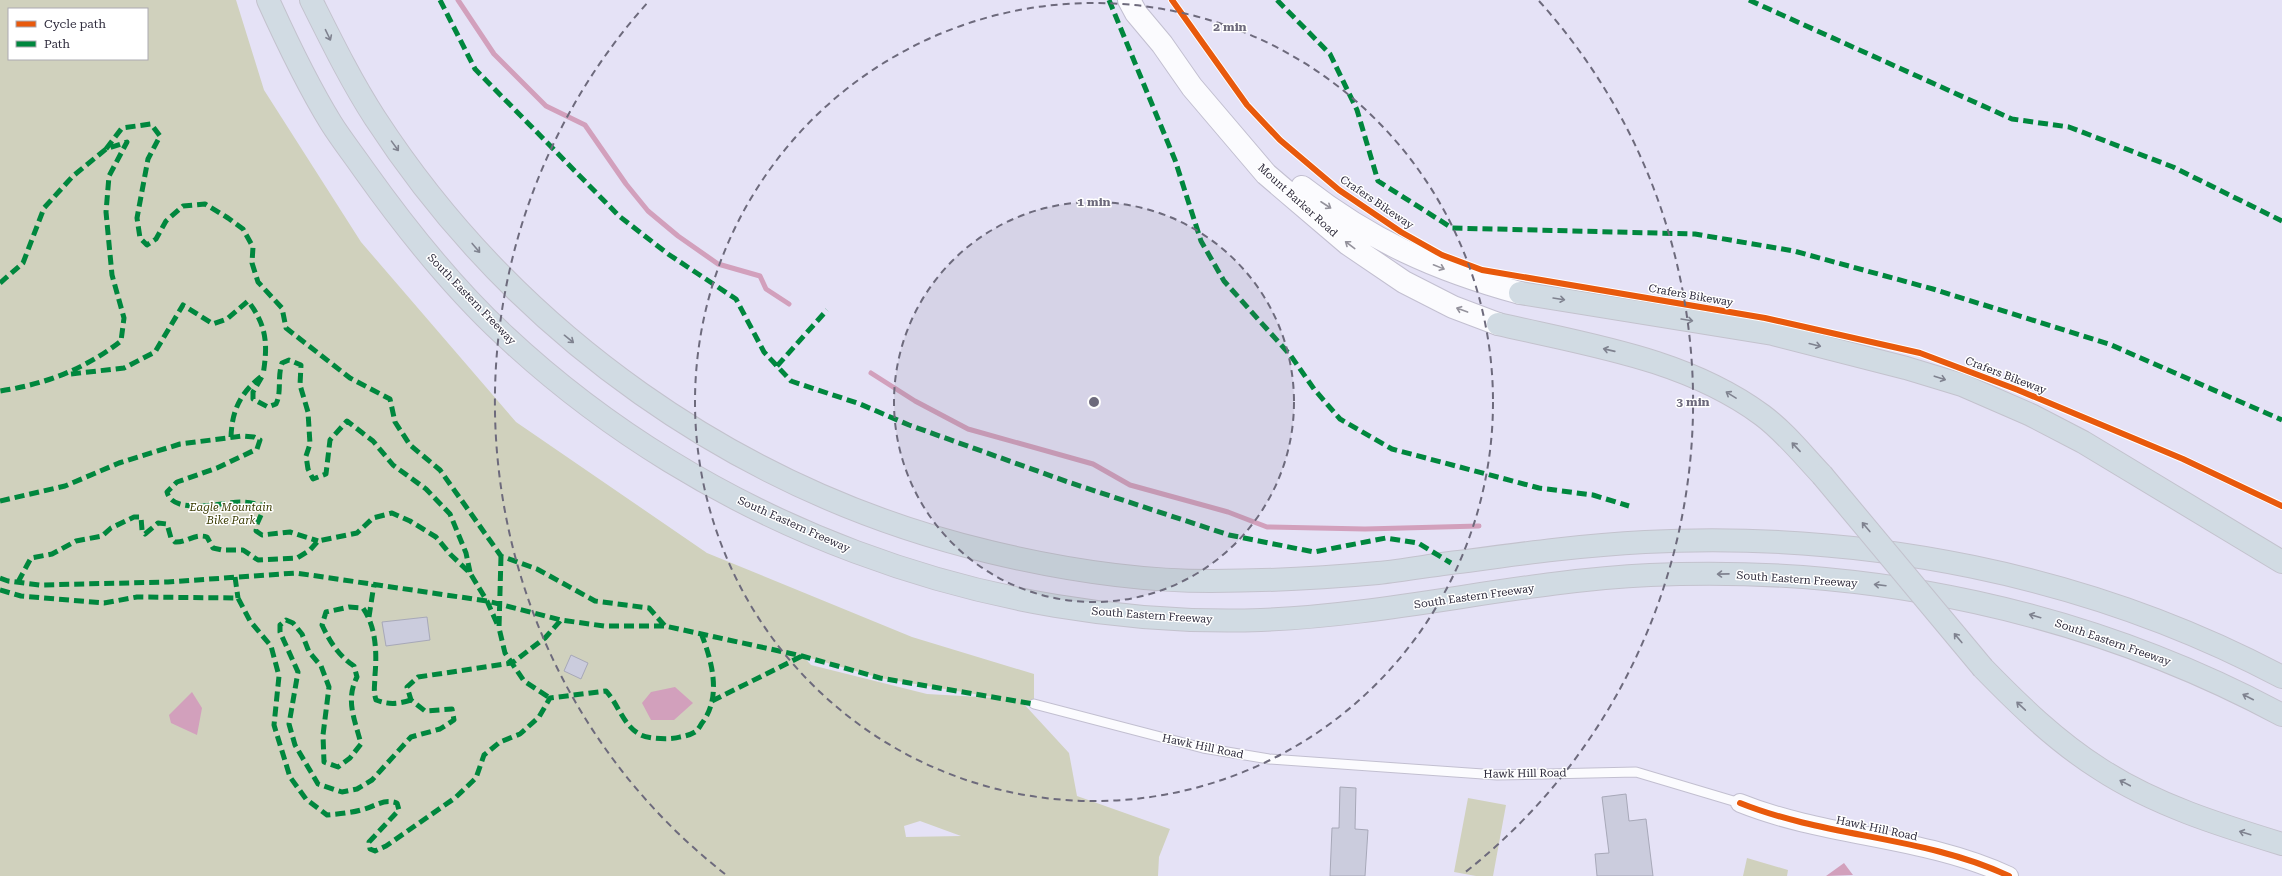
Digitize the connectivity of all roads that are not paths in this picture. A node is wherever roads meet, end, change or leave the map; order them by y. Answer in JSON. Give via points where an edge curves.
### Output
{"nodes":[{"id":1,"x":268,"y":0,"type":"edge"},
{"id":2,"x":311,"y":0,"type":"edge"},
{"id":3,"x":1129,"y":0,"type":"edge"},
{"id":4,"x":1142,"y":0,"type":"edge"},
{"id":5,"x":1520,"y":293,"type":"joint"},
{"id":6,"x":1498,"y":324,"type":"joint"},
{"id":7,"x":2282,"y":562,"type":"edge"},
{"id":8,"x":2282,"y":677,"type":"edge"},
{"id":9,"x":1034,"y":704,"type":"dead end"},
{"id":10,"x":2282,"y":715,"type":"edge"},
{"id":11,"x":1740,"y":803,"type":"joint"},
{"id":12,"x":2282,"y":844,"type":"edge"},
{"id":13,"x":2009,"y":876,"type":"edge"}],
"edges":[{"from":10,"to":1,"type":"highway","name":"South Eastern Freeway","one_way":true,"via":[[2168,660],[2086,630],[1994,605],[1920,590],[1824,579],[1742,575],[1648,575],[1560,584],[1355,612],[1262,620],[1176,619],[1088,611],[1001,595],[913,572],[843,547],[748,505],[670,462],[596,412],[503,335],[442,270],[385,200],[332,125],[289,47]]},
{"from":2,"to":8,"type":"highway","one_way":true,"via":[[374,117],[427,190],[482,256],[551,324],[620,380],[696,431],[774,474],[856,511],[932,537],[1027,561],[1114,574],[1205,581],[1295,579],[1383,572],[1556,549],[1645,542],[1734,541],[1819,545],[1913,555],[1996,572],[2082,594],[2165,624],[2246,658]]},
{"from":6,"to":3,"type":"main road","name":"Mount Barker Road","one_way":true,"via":[[1453,307],[1404,282],[1348,244],[1266,174],[1192,87]]},
{"from":4,"to":5,"type":"main road","name":"Mount Barker Road","one_way":true,"via":[[1190,69],[1240,132],[1287,175],[1322,202],[1413,256],[1455,274]]},
{"from":5,"to":7,"type":"highway","one_way":true,"via":[[1773,334],[1962,385],[2083,442]]},
{"from":12,"to":6,"type":"highway","one_way":true,"bridge":true,"via":[[2217,824],[2170,805],[2100,770],[2047,730],[1983,668],[1822,475],[1763,416],[1727,392],[1676,369],[1646,359]]},
{"from":9,"to":11,"type":"lane","name":"Hawk Hill Road","via":[[1203,748],[1269,759],[1497,775],[1636,772]]},
{"from":11,"to":13,"type":"street","name":"Hawk Hill Road","via":[[1764,812],[1910,844],[1977,863]]}]}
